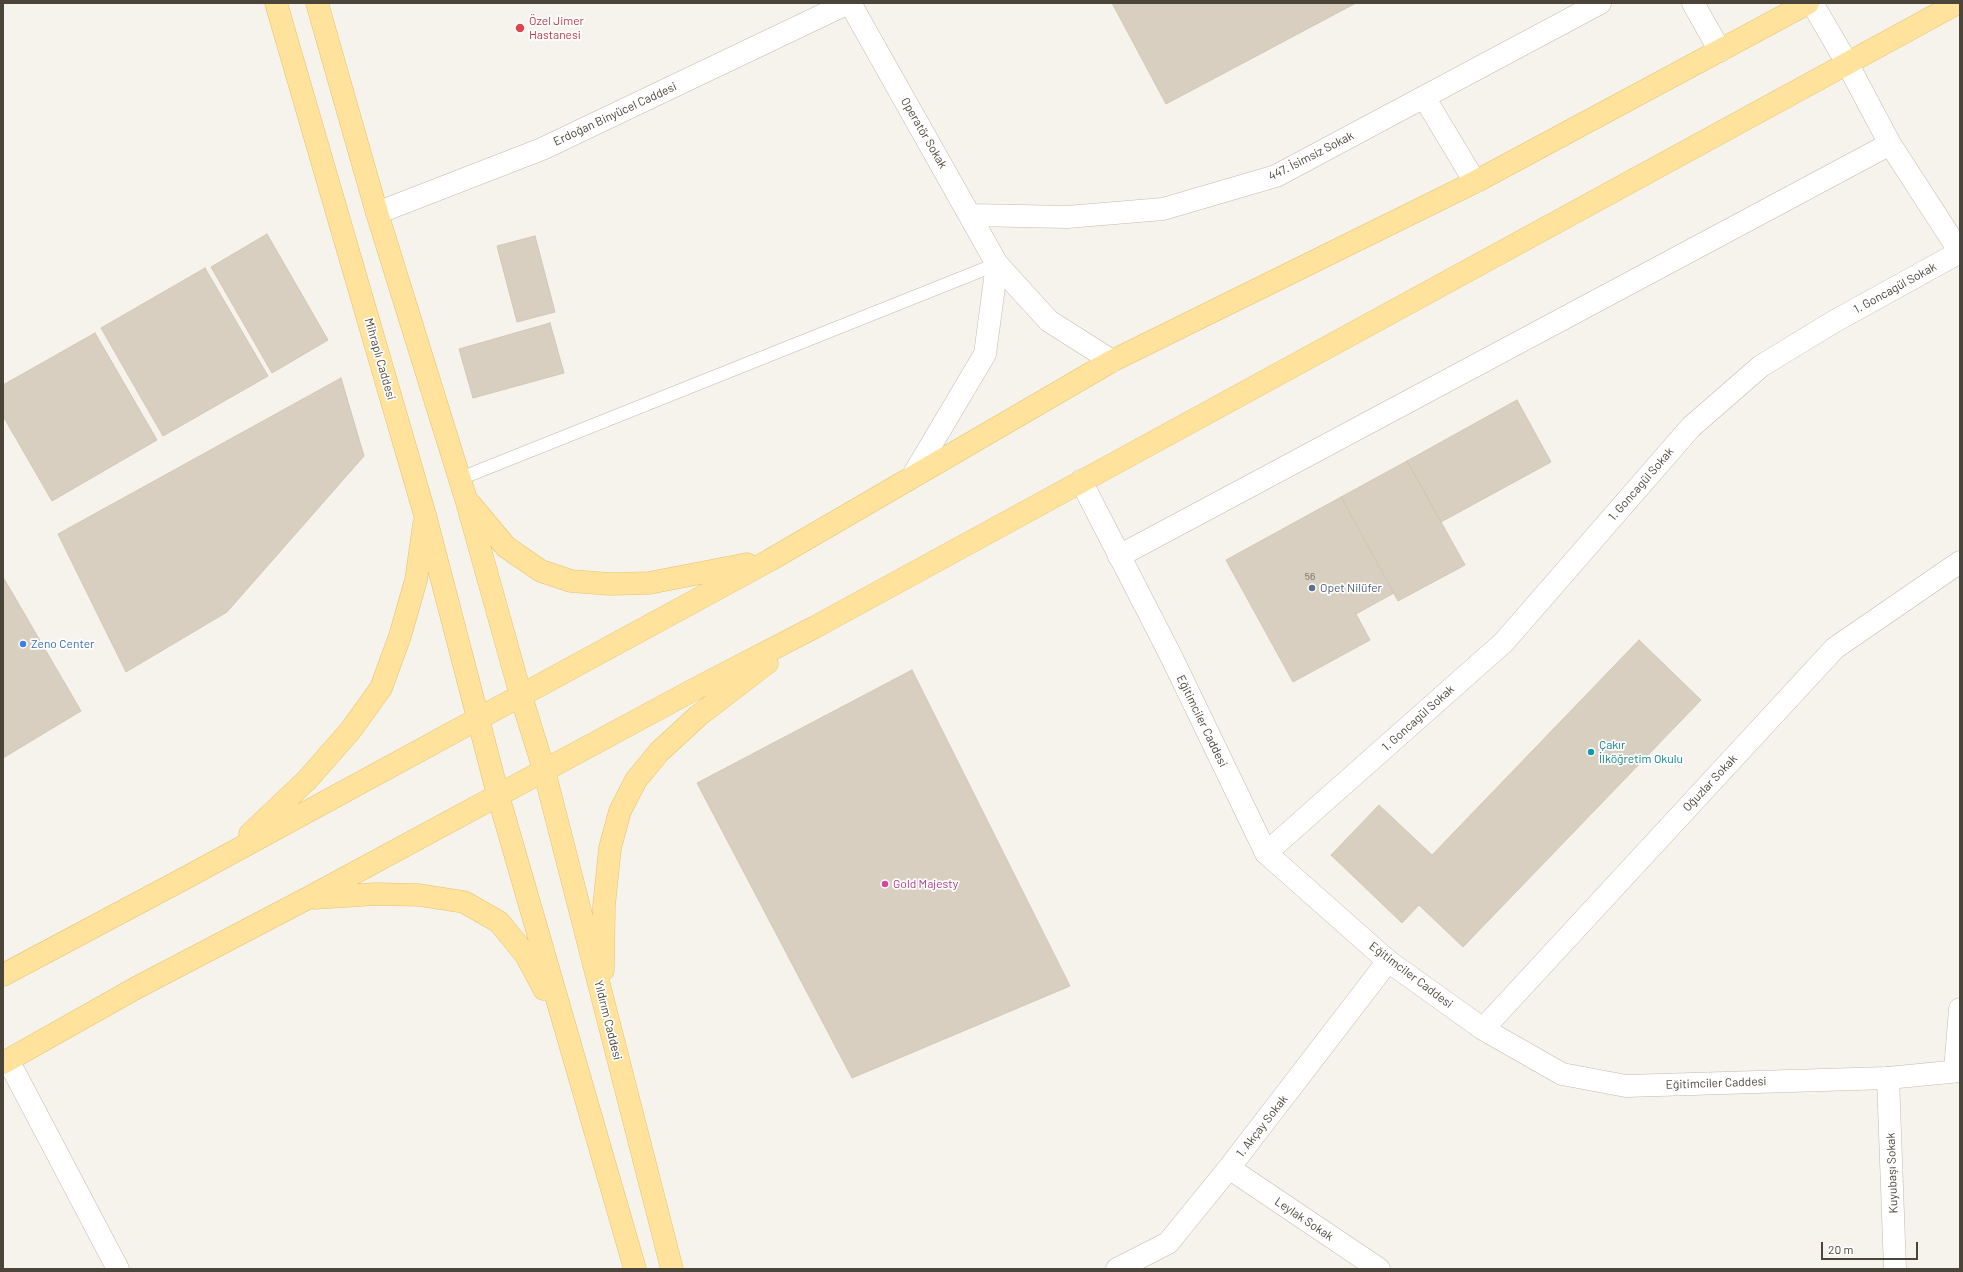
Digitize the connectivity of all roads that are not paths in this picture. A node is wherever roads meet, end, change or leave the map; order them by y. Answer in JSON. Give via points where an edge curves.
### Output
{"nodes":[{"id":1,"x":276,"y":3,"type":"edge"},
{"id":2,"x":317,"y":3,"type":"edge"},
{"id":3,"x":849,"y":3,"type":"edge"},
{"id":4,"x":1600,"y":3,"type":"edge"},
{"id":5,"x":1693,"y":3,"type":"edge"},
{"id":6,"x":1808,"y":3,"type":"edge"},
{"id":7,"x":1812,"y":3,"type":"edge"},
{"id":8,"x":1958,"y":3,"type":"edge"},
{"id":9,"x":1720,"y":51,"type":"junction"},
{"id":10,"x":1847,"y":63,"type":"junction"},
{"id":11,"x":1424,"y":97,"type":"junction"},
{"id":12,"x":1890,"y":144,"type":"junction"},
{"id":13,"x":1475,"y":182,"type":"junction"},
{"id":14,"x":377,"y":213,"type":"junction"},
{"id":15,"x":970,"y":215,"type":"junction"},
{"id":16,"x":997,"y":264,"type":"junction"},
{"id":17,"x":1112,"y":361,"type":"junction"},
{"id":18,"x":912,"y":477,"type":"junction"},
{"id":19,"x":1081,"y":481,"type":"junction"},
{"id":20,"x":462,"y":489,"type":"junction"},
{"id":21,"x":425,"y":515,"type":"junction"},
{"id":22,"x":1118,"y":556,"type":"junction"},
{"id":23,"x":770,"y":560,"type":"junction"},
{"id":24,"x":1960,"y":562,"type":"edge"},
{"id":25,"x":815,"y":627,"type":"junction"},
{"id":26,"x":521,"y":696,"type":"junction"},
{"id":27,"x":477,"y":718,"type":"junction"},
{"id":28,"x":544,"y":770,"type":"junction"},
{"id":29,"x":498,"y":795,"type":"junction"},
{"id":30,"x":1266,"y":853,"type":"junction"},
{"id":31,"x":228,"y":855,"type":"junction"},
{"id":32,"x":308,"y":898,"type":"junction"},
{"id":33,"x":1388,"y":961,"type":"junction"},
{"id":34,"x":4,"y":974,"type":"edge"},
{"id":35,"x":602,"y":999,"type":"junction"},
{"id":36,"x":1960,"y":1009,"type":"edge"},
{"id":37,"x":1483,"y":1029,"type":"junction"},
{"id":38,"x":567,"y":1034,"type":"junction"},
{"id":39,"x":6,"y":1061,"type":"edge"},
{"id":40,"x":1958,"y":1071,"type":"edge"},
{"id":41,"x":1888,"y":1078,"type":"junction"},
{"id":42,"x":1229,"y":1168,"type":"junction"},
{"id":43,"x":118,"y":1269,"type":"edge"},
{"id":44,"x":635,"y":1269,"type":"edge"},
{"id":45,"x":672,"y":1269,"type":"edge"},
{"id":46,"x":1117,"y":1269,"type":"edge"},
{"id":47,"x":1379,"y":1269,"type":"edge"},
{"id":48,"x":1895,"y":1269,"type":"edge"}],
"edges":[{"from":1,"to":21,"type":"main road","name":"Mihraplı Caddesi"},
{"from":2,"to":14,"type":"main road"},
{"from":3,"to":14,"type":"street","name":"Erdoğan Binyücel Caddesi","via":[[542,149]]},
{"from":3,"to":15,"type":"street","name":"Operatör Sokak"},
{"from":4,"to":11,"type":"street","name":"447. İsimsiz Sokak"},
{"from":5,"to":9,"type":"street"},
{"from":6,"to":9,"type":"main road"},
{"from":7,"to":10,"type":"street"},
{"from":8,"to":10,"type":"main road"},
{"from":9,"to":13,"type":"main road"},
{"from":10,"to":12,"type":"street"},
{"from":10,"to":19,"type":"main road"},
{"from":11,"to":13,"type":"street"},
{"from":11,"to":15,"type":"street","name":"447. İsimsiz Sokak","via":[[1276,176],[1163,210],[1067,217]]},
{"from":12,"to":22,"type":"street"},
{"from":12,"to":30,"type":"street","name":"1. Goncagül Sokak","via":[[1960,252],[1835,321],[1761,366],[1720,401],[1691,427],[1504,642]]},
{"from":13,"to":17,"type":"main road"},
{"from":14,"to":20,"type":"main road"},
{"from":15,"to":16,"type":"street","name":"Operatör Sokak"},
{"from":16,"to":17,"type":"street","name":"Operatör Sokak","via":[[1049,321]]},
{"from":16,"to":18,"type":"street","via":[[985,354]]},
{"from":16,"to":20,"type":"lane"},
{"from":17,"to":18,"type":"main road"},
{"from":18,"to":23,"type":"main road"},
{"from":19,"to":22,"type":"street","name":"Eğitimciler Caddesi"},
{"from":19,"to":25,"type":"main road"},
{"from":20,"to":23,"type":"main road","via":[[506,546],[541,571],[571,581],[649,583]]},
{"from":20,"to":26,"type":"main road"},
{"from":21,"to":27,"type":"main road","name":"Mihraplı Caddesi"},
{"from":21,"to":31,"type":"main road","via":[[416,580],[400,636],[381,688],[350,731],[307,780]]},
{"from":22,"to":30,"type":"street","name":"Eğitimciler Caddesi","via":[[1170,654]]},
{"from":23,"to":26,"type":"main road"},
{"from":24,"to":37,"type":"street","name":"Oğuzlar Sokak","via":[[1835,648]]},
{"from":25,"to":28,"type":"main road"},
{"from":25,"to":35,"type":"main road","via":[[698,716],[659,752],[636,780],[620,811],[610,848],[604,906]]},
{"from":26,"to":27,"type":"main road"},
{"from":26,"to":28,"type":"main road","name":"Yıldırım Caddesi"},
{"from":27,"to":29,"type":"main road","name":"Mihraplı Caddesi"},
{"from":27,"to":31,"type":"main road"},
{"from":28,"to":29,"type":"main road"},
{"from":28,"to":35,"type":"main road","name":"Yıldırım Caddesi"},
{"from":29,"to":32,"type":"main road"},
{"from":29,"to":38,"type":"main road"},
{"from":30,"to":33,"type":"street","name":"Eğitimciler Caddesi"},
{"from":31,"to":34,"type":"main road"},
{"from":32,"to":38,"type":"main road","via":[[376,894],[419,895],[464,902],[499,922],[526,955]]},
{"from":32,"to":39,"type":"main road","via":[[136,988]]},
{"from":33,"to":37,"type":"street","name":"Eğitimciler Caddesi"},
{"from":33,"to":42,"type":"street","name":"1. Akçay Sokak"},
{"from":35,"to":45,"type":"main road","name":"Yıldırım Caddesi"},
{"from":36,"to":40,"type":"street"},
{"from":37,"to":41,"type":"street","name":"Eğitimciler Caddesi","via":[[1562,1074],[1626,1086]]},
{"from":38,"to":44,"type":"main road"},
{"from":39,"to":43,"type":"street"},
{"from":40,"to":41,"type":"street","name":"Eğitimciler Caddesi"},
{"from":41,"to":48,"type":"street","name":"Kuyubaşı Sokak"},
{"from":42,"to":46,"type":"street","name":"1. Akçay Sokak","via":[[1168,1243]]},
{"from":42,"to":47,"type":"street","name":"Leylak Sokak"}]}
